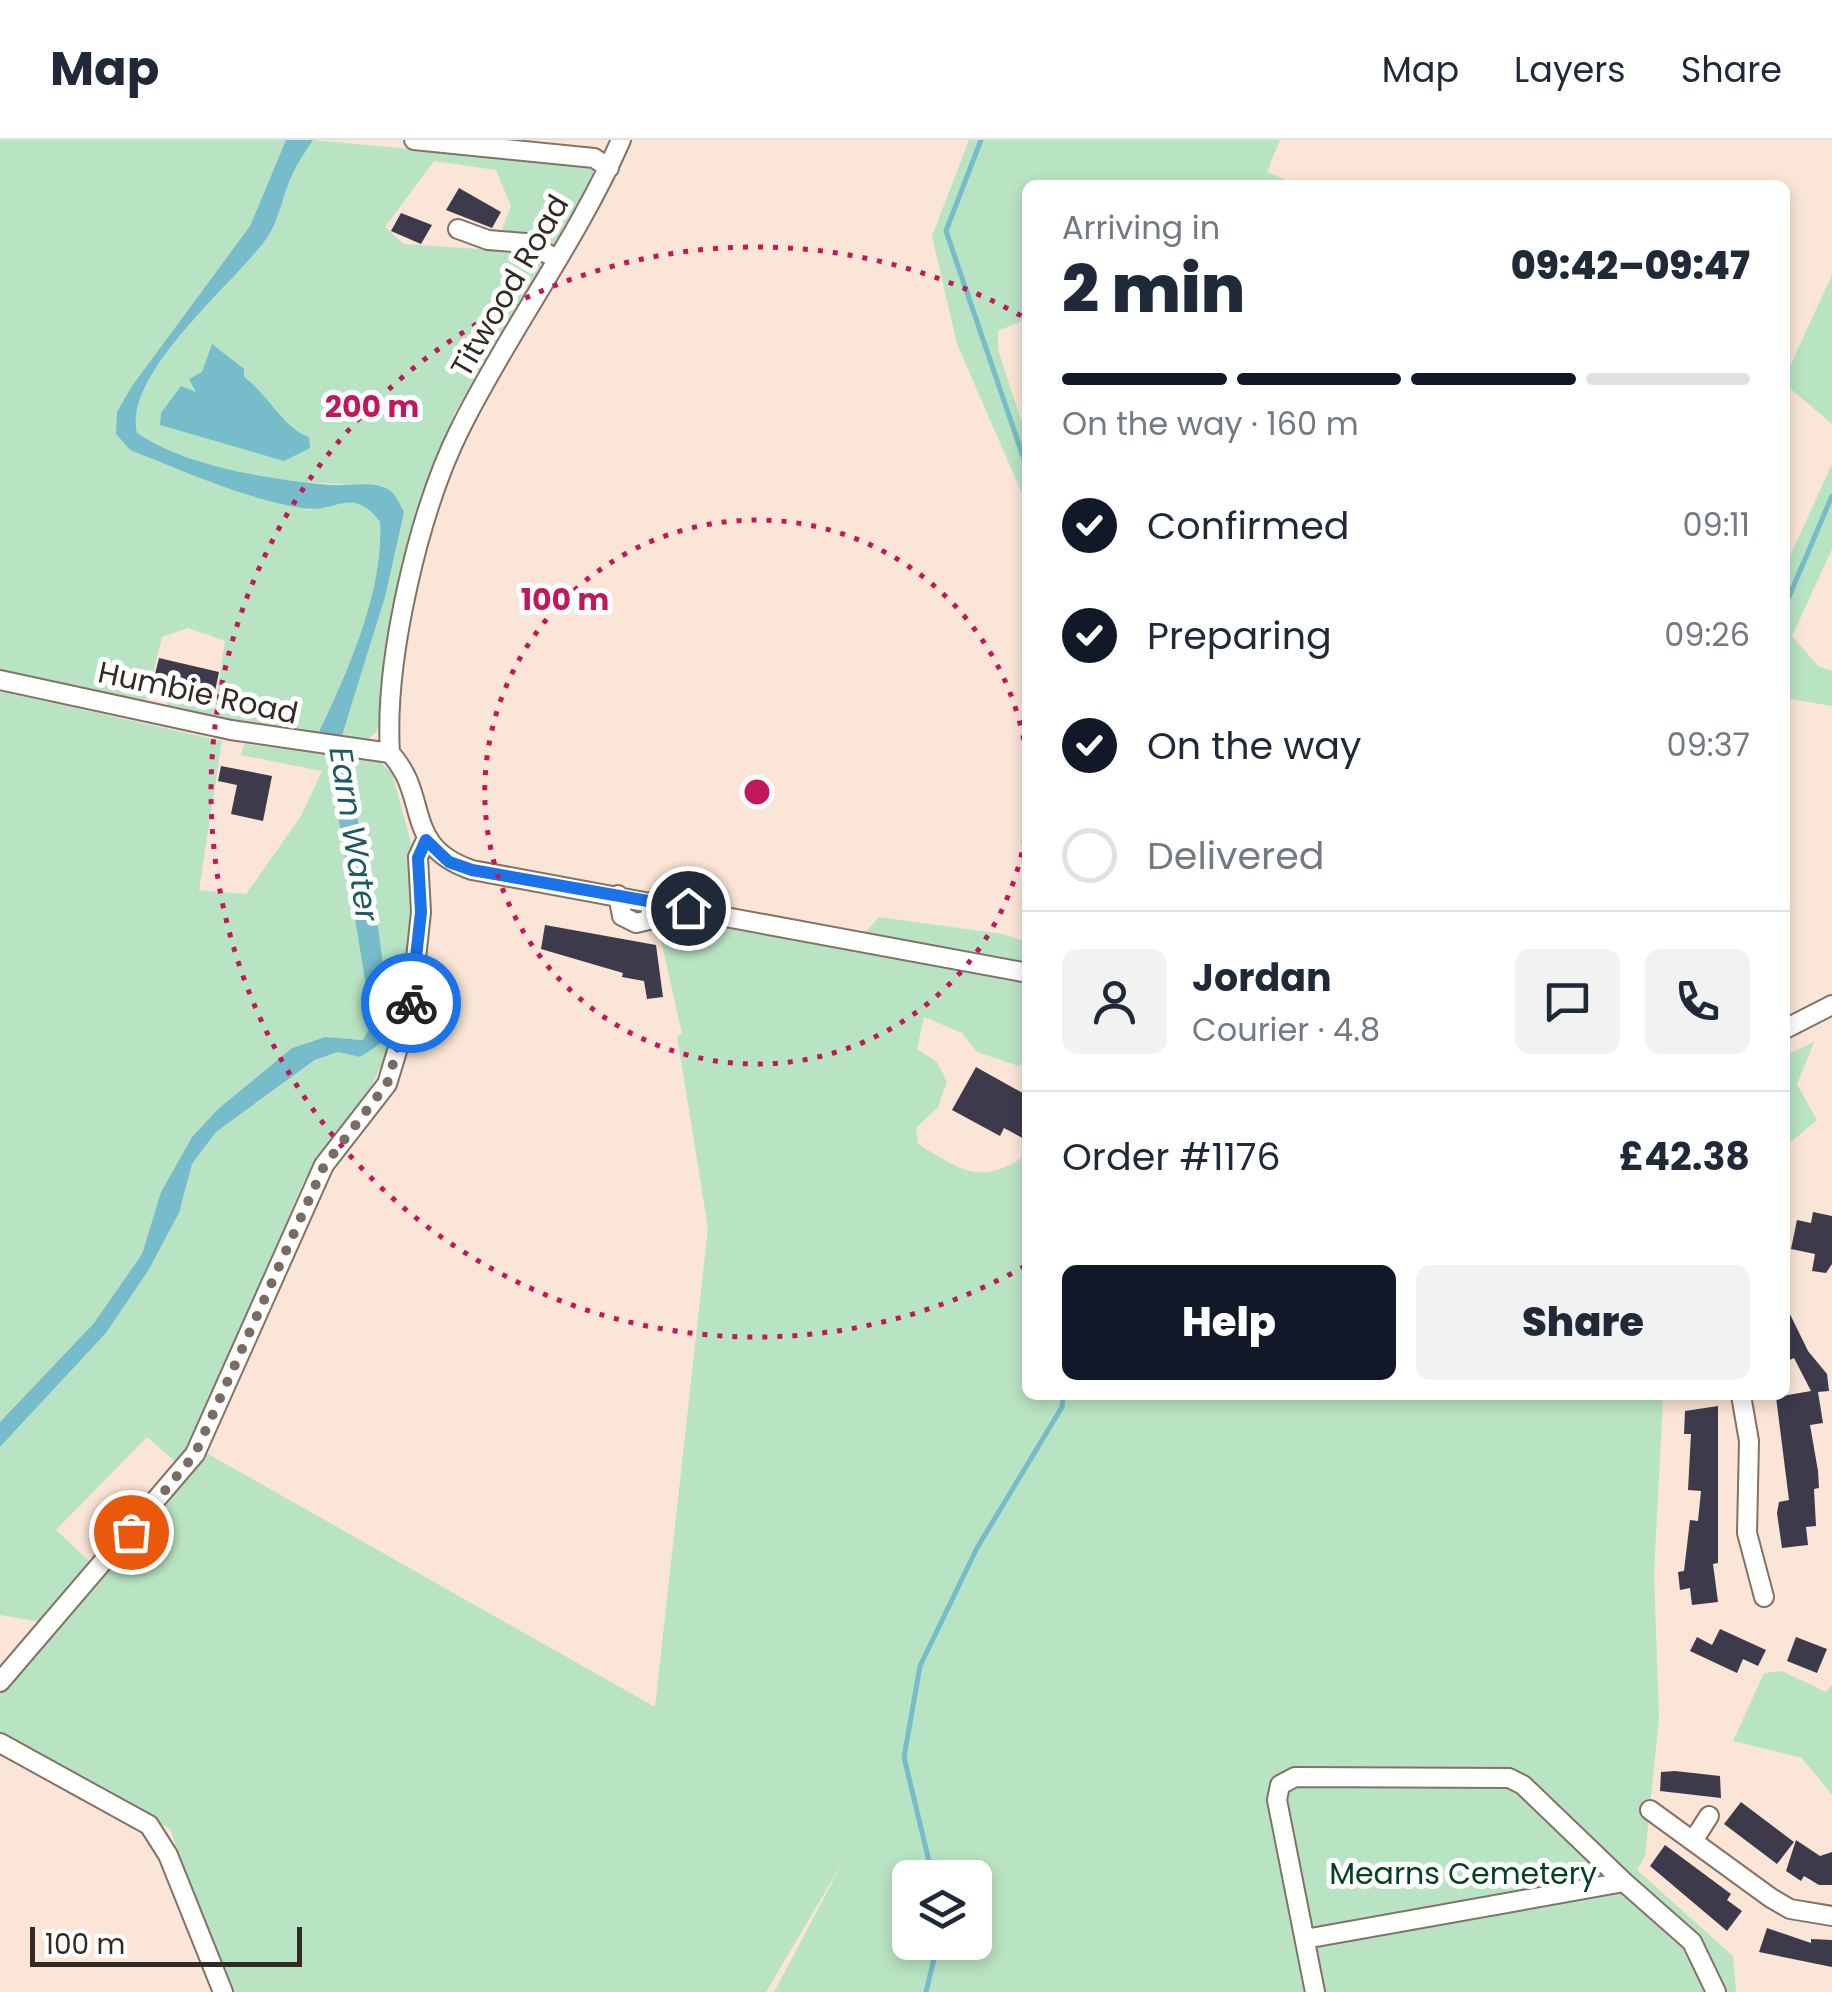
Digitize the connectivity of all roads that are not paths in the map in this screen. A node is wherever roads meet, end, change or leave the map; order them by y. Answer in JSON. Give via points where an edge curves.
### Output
{"nodes":[{"id":1,"x":414,"y":140,"type":"edge"},
{"id":2,"x":622,"y":140,"type":"edge"},
{"id":3,"x":609,"y":168,"type":"junction"},
{"id":4,"x":458,"y":229,"type":"dead end"},
{"id":5,"x":558,"y":259,"type":"junction"},
{"id":6,"x":0,"y":680,"type":"edge"},
{"id":7,"x":390,"y":753,"type":"junction"},
{"id":8,"x":426,"y":840,"type":"junction"},
{"id":9,"x":1022,"y":971,"type":"edge"},
{"id":10,"x":1832,"y":1006,"type":"edge"},
{"id":11,"x":1790,"y":1027,"type":"edge"},
{"id":12,"x":1742,"y":1400,"type":"edge"},
{"id":13,"x":1764,"y":1597,"type":"dead end"},
{"id":14,"x":0,"y":1682,"type":"edge"},
{"id":15,"x":0,"y":1743,"type":"edge"},
{"id":16,"x":1650,"y":1810,"type":"dead end"},
{"id":17,"x":1710,"y":1816,"type":"dead end"},
{"id":18,"x":1694,"y":1841,"type":"junction"},
{"id":19,"x":1624,"y":1882,"type":"junction"},
{"id":20,"x":1832,"y":1916,"type":"edge"},
{"id":21,"x":1305,"y":1939,"type":"junction"},
{"id":22,"x":223,"y":1992,"type":"edge"},
{"id":23,"x":1315,"y":1992,"type":"edge"},
{"id":24,"x":1716,"y":1992,"type":"edge"}],
"edges":[{"from":1,"to":3,"type":"street","via":[[594,158]]},
{"from":2,"to":3,"type":"street","name":"Titwood Road"},
{"from":3,"to":5,"type":"street","name":"Titwood Road"},
{"from":4,"to":5,"type":"street","via":[[526,243]]},
{"from":5,"to":7,"type":"street","name":"Titwood Road","via":[[459,430],[440,480],[395,644]]},
{"from":6,"to":7,"type":"street","name":"Humbie Road","via":[[310,744]]},
{"from":7,"to":8,"type":"street"},
{"from":8,"to":9,"type":"street","via":[[449,862],[472,870]]},
{"from":8,"to":14,"type":"street","via":[[418,858],[421,912],[410,1004],[387,1084],[324,1166],[195,1454]]},
{"from":10,"to":11,"type":"street"},
{"from":12,"to":13,"type":"street","via":[[1749,1440],[1746,1533]]},
{"from":15,"to":22,"type":"street","via":[[148,1826],[168,1855]]},
{"from":16,"to":18,"type":"street"},
{"from":17,"to":18,"type":"street"},
{"from":18,"to":20,"type":"street","via":[[1790,1909]]},
{"from":19,"to":21,"type":"street"},
{"from":19,"to":21,"type":"street","via":[[1509,1778],[1295,1776],[1280,1785],[1277,1800]]},
{"from":19,"to":24,"type":"street","via":[[1692,1942]]},
{"from":21,"to":23,"type":"street"}]}
